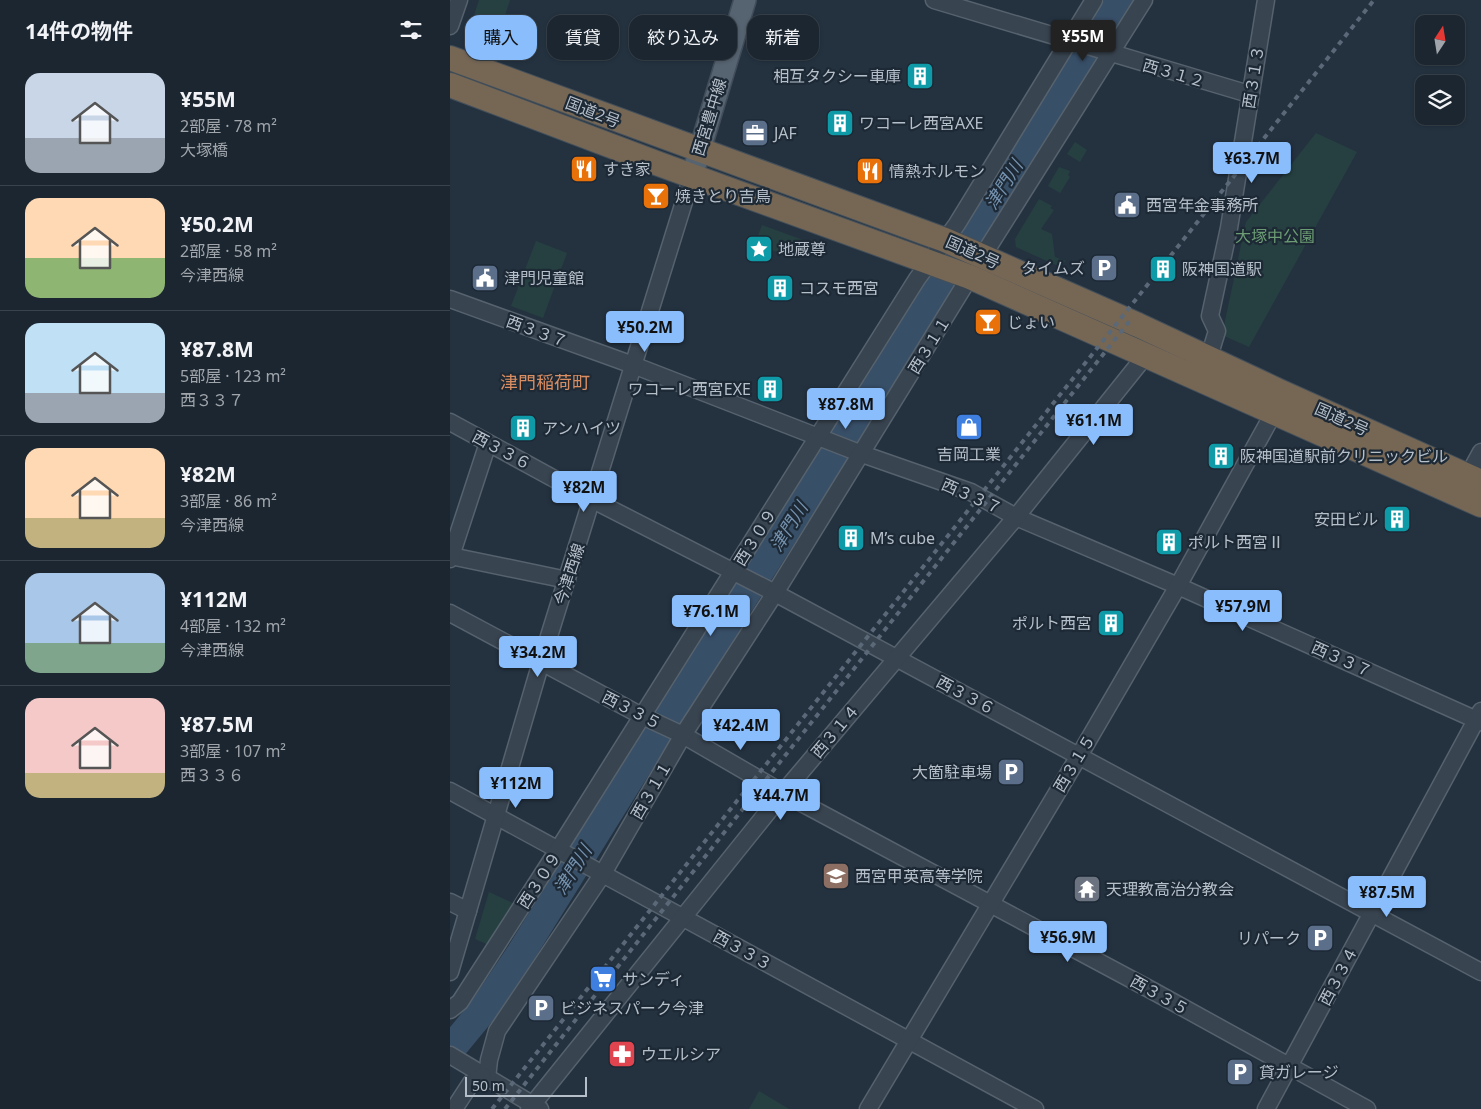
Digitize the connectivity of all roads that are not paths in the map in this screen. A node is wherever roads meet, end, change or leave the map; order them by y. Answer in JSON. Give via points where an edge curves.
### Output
{"nodes":[{"id":1,"x":459,"y":0,"type":"edge"},
{"id":2,"x":745,"y":0,"type":"edge"},
{"id":3,"x":934,"y":0,"type":"edge"},
{"id":4,"x":1094,"y":0,"type":"edge"},
{"id":5,"x":1144,"y":0,"type":"edge"},
{"id":6,"x":1266,"y":0,"type":"edge"},
{"id":7,"x":450,"y":26,"type":"edge"},
{"id":8,"x":1071,"y":43,"type":"junction"},
{"id":9,"x":1105,"y":53,"type":"junction"},
{"id":10,"x":450,"y":58,"type":"edge"},
{"id":11,"x":450,"y":85,"type":"edge"},
{"id":12,"x":1249,"y":94,"type":"junction"},
{"id":13,"x":699,"y":151,"type":"junction"},
{"id":14,"x":692,"y":176,"type":"junction"},
{"id":15,"x":948,"y":241,"type":"junction"},
{"id":16,"x":979,"y":255,"type":"junction"},
{"id":17,"x":933,"y":263,"type":"junction"},
{"id":18,"x":967,"y":276,"type":"junction"},
{"id":19,"x":450,"y":299,"type":"edge"},
{"id":20,"x":1146,"y":355,"type":"junction"},
{"id":21,"x":1209,"y":358,"type":"junction"},
{"id":22,"x":634,"y":366,"type":"junction"},
{"id":23,"x":1273,"y":414,"type":"junction"},
{"id":24,"x":450,"y":422,"type":"edge"},
{"id":25,"x":823,"y":438,"type":"junction"},
{"id":26,"x":488,"y":443,"type":"junction"},
{"id":27,"x":858,"y":452,"type":"junction"},
{"id":28,"x":1481,"y":452,"type":"edge"},
{"id":29,"x":1469,"y":484,"type":"edge"},
{"id":30,"x":593,"y":500,"type":"junction"},
{"id":31,"x":1481,"y":505,"type":"edge"},
{"id":32,"x":1016,"y":517,"type":"junction"},
{"id":33,"x":450,"y":557,"type":"edge"},
{"id":34,"x":734,"y":572,"type":"junction"},
{"id":35,"x":567,"y":580,"type":"junction"},
{"id":36,"x":1178,"y":586,"type":"junction"},
{"id":37,"x":775,"y":593,"type":"junction"},
{"id":38,"x":450,"y":613,"type":"edge"},
{"id":39,"x":896,"y":658,"type":"junction"},
{"id":40,"x":541,"y":662,"type":"junction"},
{"id":41,"x":642,"y":716,"type":"junction"},
{"id":42,"x":1480,"y":718,"type":"edge"},
{"id":43,"x":683,"y":736,"type":"junction"},
{"id":44,"x":1079,"y":756,"type":"junction"},
{"id":45,"x":450,"y":791,"type":"edge"},
{"id":46,"x":783,"y":794,"type":"junction"},
{"id":47,"x":497,"y":817,"type":"junction"},
{"id":48,"x":562,"y":853,"type":"junction"},
{"id":49,"x":602,"y":875,"type":"junction"},
{"id":50,"x":450,"y":902,"type":"edge"},
{"id":51,"x":990,"y":904,"type":"junction"},
{"id":52,"x":468,"y":910,"type":"junction"},
{"id":53,"x":1372,"y":913,"type":"junction"},
{"id":54,"x":683,"y":917,"type":"junction"},
{"id":55,"x":450,"y":972,"type":"edge"},
{"id":56,"x":1481,"y":972,"type":"edge"},
{"id":57,"x":450,"y":1010,"type":"edge"},
{"id":58,"x":910,"y":1041,"type":"junction"},
{"id":59,"x":450,"y":1055,"type":"edge"},
{"id":60,"x":1290,"y":1067,"type":"junction"},
{"id":61,"x":485,"y":1077,"type":"junction"},
{"id":62,"x":534,"y":1108,"type":"edge"},
{"id":63,"x":454,"y":1109,"type":"edge"},
{"id":64,"x":868,"y":1109,"type":"edge"},
{"id":65,"x":1035,"y":1109,"type":"edge"},
{"id":66,"x":1266,"y":1109,"type":"edge"},
{"id":67,"x":1367,"y":1109,"type":"edge"}],
"edges":[{"from":1,"to":7,"type":"street"},
{"from":2,"to":13,"type":"main road","name":"西宮豊中線"},
{"from":3,"to":8,"type":"street","name":"西３１２"},
{"from":4,"to":8,"type":"street","name":"西３０９"},
{"from":5,"to":9,"type":"street","name":"西３１１"},
{"from":6,"to":12,"type":"street","name":"西３１３"},
{"from":8,"to":9,"type":"street","name":"西３１２"},
{"from":8,"to":15,"type":"street","name":"西３０９"},
{"from":9,"to":12,"type":"street","name":"西３１２"},
{"from":9,"to":16,"type":"street","name":"西３１１"},
{"from":10,"to":13,"type":"highway","name":"国道2号"},
{"from":11,"to":14,"type":"highway","name":"国道2号"},
{"from":12,"to":21,"type":"street","name":"西３１３","via":[[1229,228],[1210,316],[1217,331]]},
{"from":13,"to":14,"type":"main road","name":"西宮豊中線"},
{"from":13,"to":15,"type":"highway","name":"国道2号"},
{"from":14,"to":17,"type":"highway","name":"国道2号"},
{"from":14,"to":22,"type":"street","name":"今津西線"},
{"from":15,"to":16,"type":"highway","name":"国道2号"},
{"from":15,"to":17,"type":"street","name":"西３０９"},
{"from":16,"to":18,"type":"street","name":"西３１１"},
{"from":16,"to":21,"type":"highway","name":"国道2号"},
{"from":17,"to":18,"type":"highway","name":"国道2号"},
{"from":17,"to":25,"type":"street","name":"西３０９"},
{"from":18,"to":20,"type":"highway","name":"国道2号"},
{"from":18,"to":27,"type":"street","name":"西３１１"},
{"from":19,"to":22,"type":"street","name":"西３３７"},
{"from":20,"to":23,"type":"highway","name":"国道2号"},
{"from":20,"to":32,"type":"street","name":"西３１４"},
{"from":21,"to":29,"type":"highway","name":"国道2号"},
{"from":22,"to":25,"type":"street","name":"西３３７"},
{"from":22,"to":30,"type":"street","name":"今津西線"},
{"from":23,"to":29,"type":"highway","name":"国道2号"},
{"from":23,"to":36,"type":"street","name":"西３１５"},
{"from":24,"to":26,"type":"street","name":"西３３６"},
{"from":25,"to":27,"type":"street","name":"西３３７"},
{"from":25,"to":34,"type":"street","name":"西３０９"},
{"from":26,"to":30,"type":"street","name":"西３３６"},
{"from":26,"to":33,"type":"street"},
{"from":27,"to":32,"type":"street","name":"西３３７","via":[[971,492]]},
{"from":27,"to":37,"type":"street","name":"西３１１"},
{"from":28,"to":29,"type":"street"},
{"from":29,"to":31,"type":"highway","name":"国道2号"},
{"from":30,"to":34,"type":"street","name":"西３３６"},
{"from":30,"to":35,"type":"street","name":"今津西線"},
{"from":32,"to":36,"type":"street","name":"西３３７"},
{"from":32,"to":39,"type":"street","name":"西３１４"},
{"from":33,"to":35,"type":"street"},
{"from":34,"to":37,"type":"street","name":"西３３６"},
{"from":34,"to":41,"type":"street","name":"西３０９"},
{"from":35,"to":40,"type":"street","name":"今津西線"},
{"from":36,"to":42,"type":"street","name":"西３３７"},
{"from":36,"to":44,"type":"street","name":"西３１５"},
{"from":37,"to":39,"type":"street","name":"西３３６"},
{"from":37,"to":43,"type":"street","name":"西３１１"},
{"from":38,"to":40,"type":"street","name":"西３３５"},
{"from":39,"to":44,"type":"street","name":"西３３６"},
{"from":39,"to":46,"type":"street","name":"西３１４"},
{"from":40,"to":41,"type":"street","name":"西３３５"},
{"from":40,"to":47,"type":"street","name":"今津西線"},
{"from":41,"to":43,"type":"street","name":"西３３５"},
{"from":41,"to":48,"type":"street","name":"西３０９"},
{"from":42,"to":53,"type":"street","name":"西３３４"},
{"from":43,"to":46,"type":"street","name":"西３３５"},
{"from":43,"to":49,"type":"street","name":"西３１１"},
{"from":44,"to":51,"type":"street","name":"西３１５"},
{"from":44,"to":53,"type":"street","name":"西３３６"},
{"from":45,"to":47,"type":"street","name":"西３３３"},
{"from":46,"to":51,"type":"street","name":"西３３５"},
{"from":46,"to":54,"type":"street","name":"西３１４"},
{"from":47,"to":48,"type":"street","name":"西３３３"},
{"from":47,"to":52,"type":"street","name":"今津西線"},
{"from":48,"to":49,"type":"street","name":"西３３３"},
{"from":48,"to":57,"type":"street","name":"西３０９","via":[[460,1002]]},
{"from":49,"to":54,"type":"street","name":"西３３３"},
{"from":49,"to":61,"type":"street","name":"西３１１","via":[[497,1031]]},
{"from":50,"to":52,"type":"street"},
{"from":51,"to":58,"type":"street","name":"西３１５"},
{"from":51,"to":60,"type":"street","name":"西３３５"},
{"from":52,"to":55,"type":"street","name":"今津西線"},
{"from":53,"to":56,"type":"street","name":"西３３６"},
{"from":53,"to":60,"type":"street","name":"西３３４"},
{"from":54,"to":58,"type":"street","name":"西３３３"},
{"from":54,"to":62,"type":"street","name":"西３１４"},
{"from":58,"to":64,"type":"street","name":"西３１５"},
{"from":58,"to":65,"type":"street","name":"西３３３"},
{"from":59,"to":61,"type":"street"},
{"from":60,"to":66,"type":"street","name":"西３３４"},
{"from":60,"to":67,"type":"street","name":"西３３５"},
{"from":61,"to":62,"type":"street"},
{"from":61,"to":63,"type":"street","via":[[476,1078],[471,1083]]}]}
